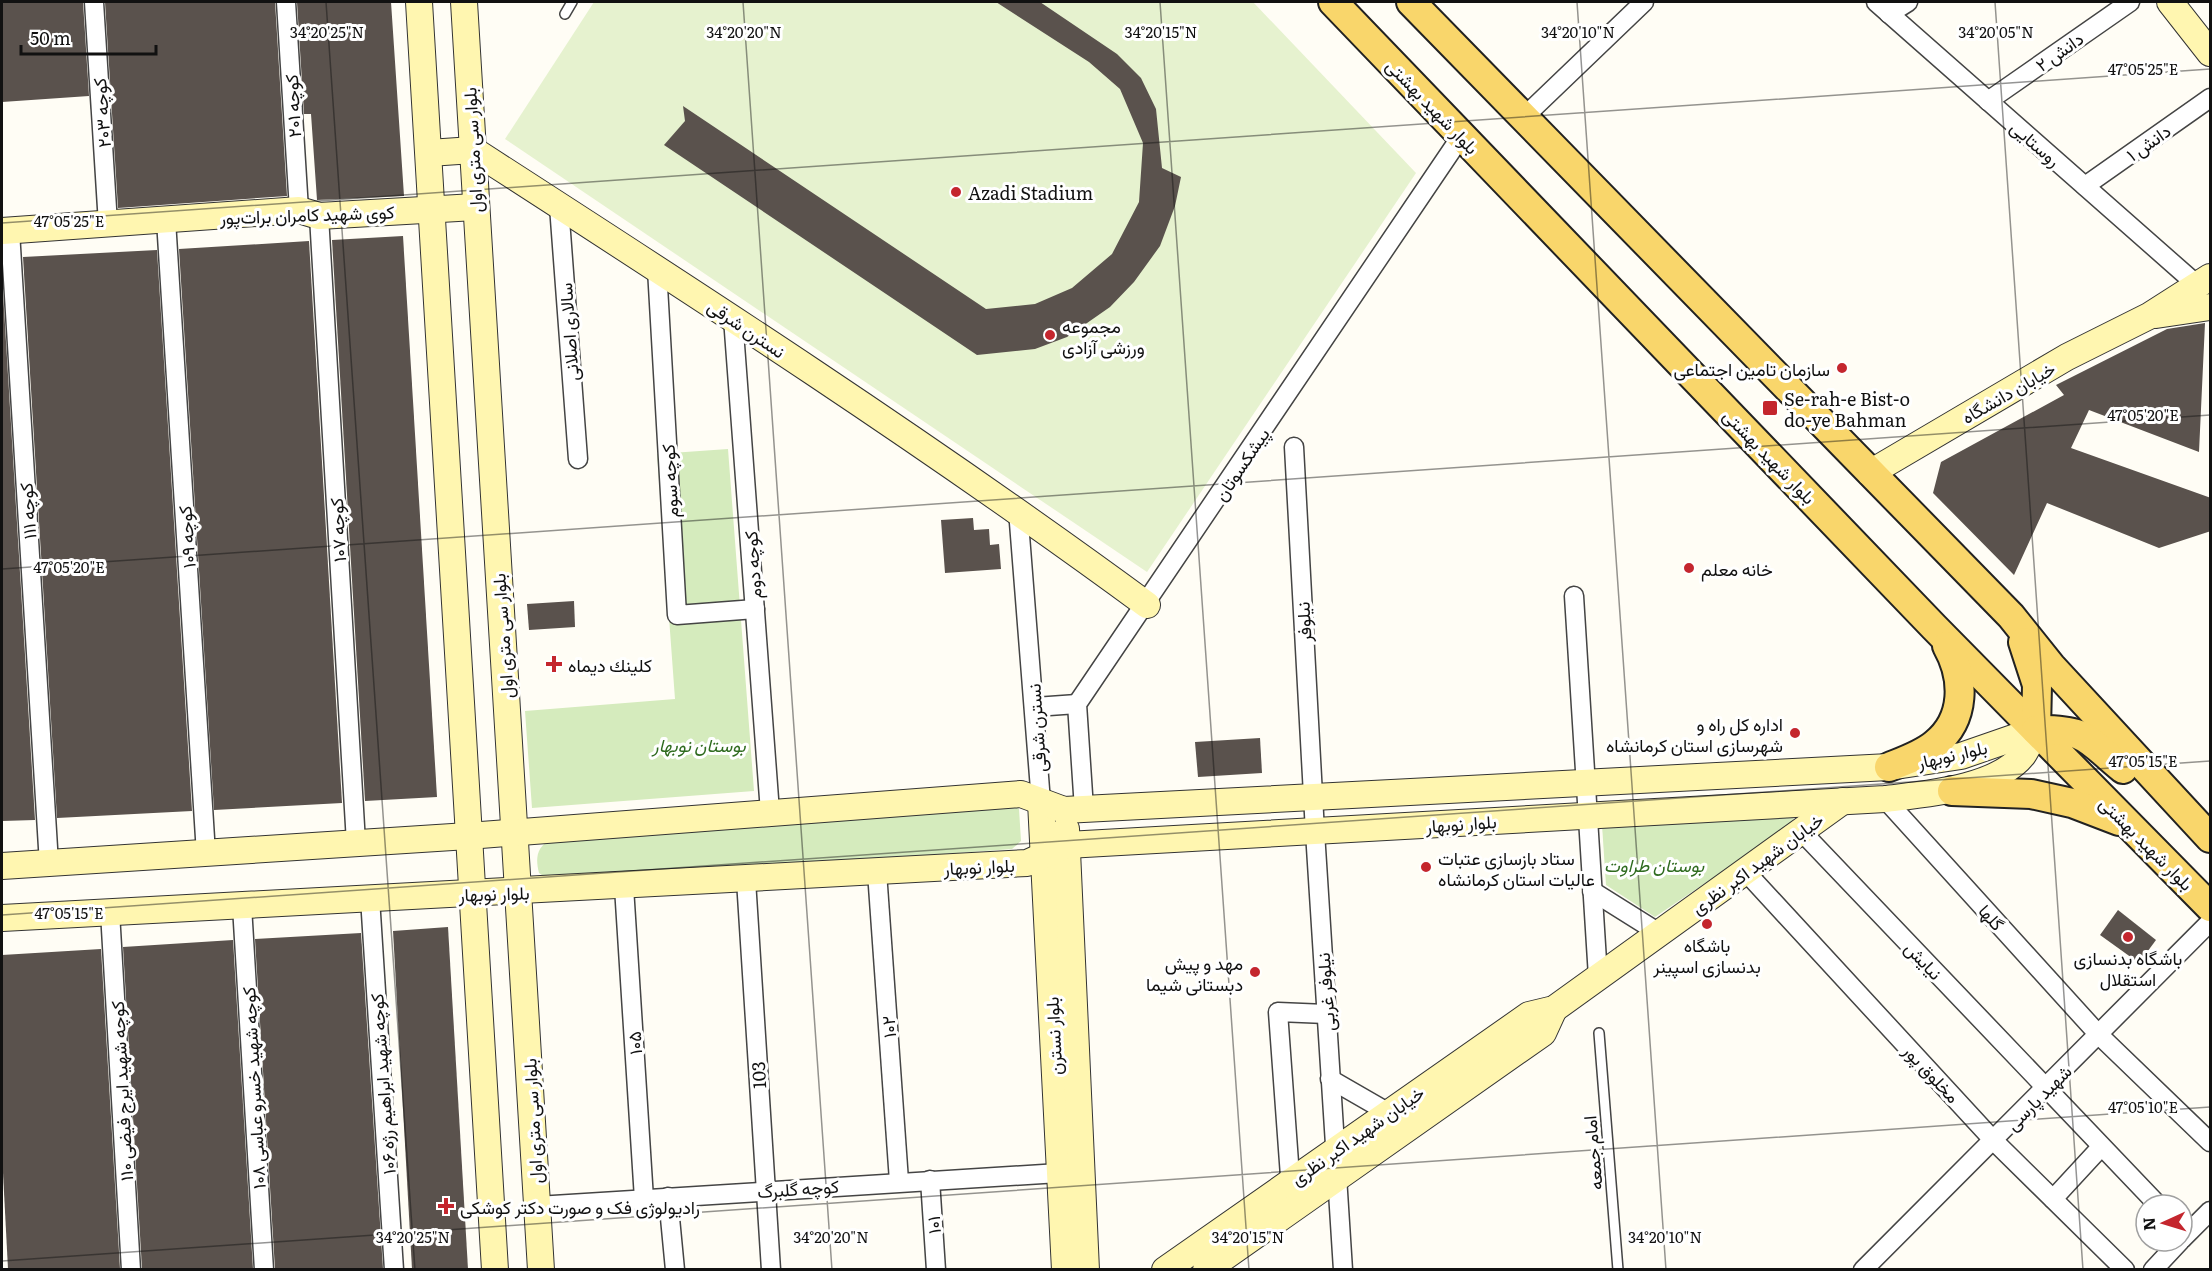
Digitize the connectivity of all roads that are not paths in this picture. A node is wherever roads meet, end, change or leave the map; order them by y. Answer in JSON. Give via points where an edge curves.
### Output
{"nodes":[{"id":1,"x":94,"y":2,"type":"edge"},
{"id":2,"x":286,"y":2,"type":"edge"},
{"id":3,"x":419,"y":2,"type":"edge"},
{"id":4,"x":464,"y":2,"type":"edge"},
{"id":5,"x":572,"y":2,"type":"edge"},
{"id":6,"x":1333,"y":2,"type":"edge"},
{"id":7,"x":1411,"y":2,"type":"edge"},
{"id":8,"x":1644,"y":2,"type":"edge"},
{"id":9,"x":1876,"y":2,"type":"edge"},
{"id":10,"x":1908,"y":2,"type":"edge"},
{"id":11,"x":2130,"y":2,"type":"edge"},
{"id":12,"x":2170,"y":2,"type":"edge"},
{"id":13,"x":565,"y":14,"type":"dead end"},
{"id":14,"x":1889,"y":14,"type":"junction"},
{"id":15,"x":2206,"y":38,"type":"edge"},
{"id":16,"x":2211,"y":98,"type":"edge"},
{"id":17,"x":1988,"y":101,"type":"junction"},
{"id":18,"x":1523,"y":118,"type":"junction"},
{"id":19,"x":1462,"y":135,"type":"junction"},
{"id":20,"x":473,"y":150,"type":"junction"},
{"id":21,"x":429,"y":153,"type":"junction"},
{"id":22,"x":2085,"y":186,"type":"junction"},
{"id":23,"x":559,"y":206,"type":"junction"},
{"id":24,"x":475,"y":207,"type":"junction"},
{"id":25,"x":432,"y":210,"type":"junction"},
{"id":26,"x":309,"y":213,"type":"junction"},
{"id":27,"x":166,"y":220,"type":"junction"},
{"id":28,"x":108,"y":224,"type":"junction"},
{"id":29,"x":6,"y":231,"type":"edge"},
{"id":30,"x":657,"y":268,"type":"junction"},
{"id":31,"x":2203,"y":280,"type":"edge"},
{"id":32,"x":2211,"y":306,"type":"edge"},
{"id":33,"x":2149,"y":316,"type":"junction"},
{"id":34,"x":733,"y":318,"type":"junction"},
{"id":35,"x":1294,"y":447,"type":"dead end"},
{"id":36,"x":578,"y":459,"type":"dead end"},
{"id":37,"x":1870,"y":473,"type":"junction"},
{"id":38,"x":1018,"y":510,"type":"junction"},
{"id":39,"x":1574,"y":596,"type":"dead end"},
{"id":40,"x":1147,"y":604,"type":"junction"},
{"id":41,"x":755,"y":609,"type":"junction"},
{"id":42,"x":2011,"y":616,"type":"junction"},
{"id":43,"x":1934,"y":627,"type":"junction"},
{"id":44,"x":1077,"y":704,"type":"junction"},
{"id":45,"x":1035,"y":707,"type":"junction"},
{"id":46,"x":2036,"y":730,"type":"junction"},
{"id":47,"x":1889,"y":767,"type":"junction"},
{"id":48,"x":1584,"y":782,"type":"junction"},
{"id":49,"x":1952,"y":791,"type":"junction"},
{"id":50,"x":2169,"y":796,"type":"junction"},
{"id":51,"x":1313,"y":797,"type":"junction"},
{"id":52,"x":1885,"y":799,"type":"junction"},
{"id":53,"x":1844,"y":801,"type":"junction"},
{"id":54,"x":1063,"y":807,"type":"junction"},
{"id":55,"x":770,"y":812,"type":"junction"},
{"id":56,"x":1587,"y":815,"type":"junction"},
{"id":57,"x":2127,"y":824,"type":"junction"},
{"id":58,"x":1801,"y":831,"type":"junction"},
{"id":59,"x":515,"y":832,"type":"junction"},
{"id":60,"x":1315,"y":832,"type":"junction"},
{"id":61,"x":468,"y":836,"type":"junction"},
{"id":62,"x":2211,"y":838,"type":"edge"},
{"id":63,"x":356,"y":843,"type":"junction"},
{"id":64,"x":1056,"y":850,"type":"junction"},
{"id":65,"x":206,"y":854,"type":"junction"},
{"id":66,"x":49,"y":864,"type":"junction"},
{"id":67,"x":2,"y":866,"type":"edge"},
{"id":68,"x":1745,"y":871,"type":"junction"},
{"id":69,"x":877,"y":872,"type":"junction"},
{"id":70,"x":746,"y":880,"type":"junction"},
{"id":71,"x":624,"y":887,"type":"junction"},
{"id":72,"x":1592,"y":891,"type":"junction"},
{"id":73,"x":518,"y":892,"type":"junction"},
{"id":74,"x":472,"y":893,"type":"junction"},
{"id":75,"x":370,"y":897,"type":"junction"},
{"id":76,"x":242,"y":906,"type":"junction"},
{"id":77,"x":2211,"y":907,"type":"edge"},
{"id":78,"x":110,"y":912,"type":"junction"},
{"id":79,"x":2,"y":918,"type":"edge"},
{"id":80,"x":2211,"y":922,"type":"edge"},
{"id":81,"x":1659,"y":933,"type":"junction"},
{"id":82,"x":1598,"y":977,"type":"junction"},
{"id":83,"x":1554,"y":1009,"type":"junction"},
{"id":84,"x":1326,"y":1014,"type":"junction"},
{"id":85,"x":1599,"y":1033,"type":"dead end"},
{"id":86,"x":2099,"y":1035,"type":"junction"},
{"id":87,"x":1330,"y":1079,"type":"junction"},
{"id":88,"x":2046,"y":1089,"type":"junction"},
{"id":89,"x":1388,"y":1113,"type":"junction"},
{"id":90,"x":1411,"y":1125,"type":"junction"},
{"id":91,"x":1994,"y":1141,"type":"junction"},
{"id":92,"x":2211,"y":1142,"type":"edge"},
{"id":93,"x":2101,"y":1146,"type":"junction"},
{"id":94,"x":1334,"y":1151,"type":"junction"},
{"id":95,"x":1059,"y":1173,"type":"junction"},
{"id":96,"x":1336,"y":1178,"type":"junction"},
{"id":97,"x":930,"y":1180,"type":"junction"},
{"id":98,"x":899,"y":1181,"type":"junction"},
{"id":99,"x":1290,"y":1182,"type":"junction"},
{"id":100,"x":765,"y":1191,"type":"junction"},
{"id":101,"x":2146,"y":1193,"type":"edge"},
{"id":102,"x":668,"y":1197,"type":"junction"},
{"id":103,"x":644,"y":1199,"type":"junction"},
{"id":104,"x":2053,"y":1199,"type":"junction"},
{"id":105,"x":537,"y":1206,"type":"junction"},
{"id":106,"x":1294,"y":1208,"type":"junction"},
{"id":107,"x":2211,"y":1211,"type":"edge"},
{"id":108,"x":2194,"y":1226,"type":"edge"},
{"id":109,"x":2168,"y":1253,"type":"edge"},
{"id":110,"x":131,"y":1269,"type":"edge"},
{"id":111,"x":264,"y":1269,"type":"edge"},
{"id":112,"x":394,"y":1269,"type":"edge"},
{"id":113,"x":495,"y":1269,"type":"edge"},
{"id":114,"x":541,"y":1269,"type":"edge"},
{"id":115,"x":675,"y":1269,"type":"edge"},
{"id":116,"x":771,"y":1269,"type":"edge"},
{"id":117,"x":936,"y":1269,"type":"edge"},
{"id":118,"x":1065,"y":1269,"type":"edge"},
{"id":119,"x":1086,"y":1269,"type":"edge"},
{"id":120,"x":1165,"y":1269,"type":"edge"},
{"id":121,"x":1206,"y":1269,"type":"edge"},
{"id":122,"x":1343,"y":1269,"type":"edge"},
{"id":123,"x":1618,"y":1269,"type":"edge"},
{"id":124,"x":1863,"y":1269,"type":"edge"},
{"id":125,"x":2125,"y":1269,"type":"edge"},
{"id":126,"x":2153,"y":1269,"type":"edge"}],
"edges":[{"from":1,"to":28,"type":"street","name":"کوچه ۲۰۳"},
{"from":2,"to":26,"type":"street","name":"کوچه ۲۰۱"},
{"from":3,"to":21,"type":"main road"},
{"from":4,"to":20,"type":"main road","name":"بلوار سی متری اول"},
{"from":5,"to":13,"type":"lane"},
{"from":6,"to":19,"type":"main road","name":"بلوار شهید بهشتی"},
{"from":7,"to":18,"type":"main road"},
{"from":8,"to":18,"type":"street"},
{"from":9,"to":14,"type":"street","name":"روستایی"},
{"from":10,"to":14,"type":"street"},
{"from":11,"to":17,"type":"street","name":"دانش ۲"},
{"from":12,"to":15,"type":"main road"},
{"from":14,"to":17,"type":"street","name":"روستایی"},
{"from":16,"to":22,"type":"street","name":"دانش ۱"},
{"from":17,"to":22,"type":"street","name":"روستایی"},
{"from":18,"to":37,"type":"main road"},
{"from":19,"to":40,"type":"street","name":"پیشکسوتان"},
{"from":19,"to":43,"type":"main road","name":"بلوار شهید بهشتی"},
{"from":20,"to":21,"type":"main road"},
{"from":20,"to":23,"type":"main road","name":"نسترن شرقی"},
{"from":20,"to":24,"type":"main road","name":"بلوار سی متری اول"},
{"from":21,"to":25,"type":"main road"},
{"from":22,"to":31,"type":"street","name":"روستایی"},
{"from":23,"to":30,"type":"main road","name":"نسترن شرقی"},
{"from":23,"to":36,"type":"street","name":"سالاری اصلانی"},
{"from":24,"to":25,"type":"main road","name":"کوی شهید کامران برات‌پور"},
{"from":24,"to":59,"type":"main road","name":"بلوار سی متری اول"},
{"from":25,"to":26,"type":"main road","name":"کوی شهید کامران برات‌پور"},
{"from":25,"to":61,"type":"main road"},
{"from":26,"to":27,"type":"main road","name":"کوی شهید کامران برات‌پور"},
{"from":26,"to":63,"type":"street","name":"کوچه ۱۰۷"},
{"from":27,"to":28,"type":"main road","name":"کوی شهید کامران برات‌پور"},
{"from":27,"to":65,"type":"street","name":"کوچه ۱۰۹"},
{"from":28,"to":29,"type":"main road","name":"کوی شهید کامران برات‌پور"},
{"from":29,"to":66,"type":"street","name":"کوچه ۱۱۱"},
{"from":30,"to":34,"type":"main road","name":"نسترن شرقی"},
{"from":30,"to":41,"type":"street","name":"کوچه سوم","via":[[677,615]]},
{"from":31,"to":33,"type":"main road"},
{"from":32,"to":33,"type":"main road"},
{"from":33,"to":37,"type":"main road","name":"خیابان دانشگاه","via":[[2067,357]]},
{"from":34,"to":38,"type":"main road","name":"نسترن شرقی"},
{"from":34,"to":41,"type":"street","name":"کوچه دوم"},
{"from":35,"to":51,"type":"street","name":"نیلوفر"},
{"from":37,"to":42,"type":"main road"},
{"from":38,"to":40,"type":"main road","name":"نسترن شرقی"},
{"from":38,"to":45,"type":"street","name":"نسترن شرقی"},
{"from":39,"to":48,"type":"street"},
{"from":40,"to":44,"type":"street","name":"پیشکسوتان"},
{"from":41,"to":55,"type":"street","name":"کوچه دوم"},
{"from":42,"to":46,"type":"main road","name":"بلوار نوبهار","via":[[2035,674]]},
{"from":42,"to":50,"type":"main road"},
{"from":43,"to":46,"type":"main road","name":"بلوار شهید بهشتی"},
{"from":43,"to":47,"type":"main road","via":[[1959,672],[1955,716],[1935,744]]},
{"from":44,"to":45,"type":"street"},
{"from":44,"to":54,"type":"street"},
{"from":45,"to":54,"type":"street","name":"نسترن شرقی"},
{"from":46,"to":47,"type":"main road","name":"بلوار نوبهار","via":[[1961,756]]},
{"from":46,"to":49,"type":"main road","name":"بلوار نوبهار","via":[[2016,762]]},
{"from":46,"to":50,"type":"main road","name":"بلوار نوبهار","via":[[2084,736],[2141,782]]},
{"from":46,"to":57,"type":"main road","name":"بلوار شهید بهشتی"},
{"from":47,"to":48,"type":"main road","name":"بلوار نوبهار"},
{"from":48,"to":51,"type":"main road","name":"بلوار نوبهار"},
{"from":48,"to":56,"type":"street"},
{"from":49,"to":52,"type":"main road","name":"بلوار نوبهار"},
{"from":49,"to":57,"type":"main road","via":[[2046,796]]},
{"from":50,"to":62,"type":"main road"},
{"from":51,"to":54,"type":"main road","name":"بلوار نوبهار"},
{"from":51,"to":60,"type":"street","name":"نیلوفر"},
{"from":52,"to":53,"type":"main road","name":"بلوار نوبهار"},
{"from":52,"to":86,"type":"street","name":"گلها"},
{"from":53,"to":56,"type":"main road","name":"بلوار نوبهار"},
{"from":53,"to":58,"type":"main road","name":"خیابان شهید اکبر نظری"},
{"from":54,"to":55,"type":"main road","name":"بلوار نوبهار","via":[[1021,794]]},
{"from":54,"to":64,"type":"main road","name":"بلوار نسترن"},
{"from":55,"to":59,"type":"main road","name":"بلوار نوبهار"},
{"from":56,"to":60,"type":"main road","name":"بلوار نوبهار"},
{"from":56,"to":72,"type":"street"},
{"from":57,"to":77,"type":"main road","name":"بلوار شهید بهشتی"},
{"from":58,"to":68,"type":"main road","name":"خیابان شهید اکبر نظری"},
{"from":58,"to":88,"type":"street","name":"نیایش"},
{"from":59,"to":61,"type":"main road","name":"بلوار نوبهار"},
{"from":59,"to":73,"type":"main road","name":"بلوار سی متری اول"},
{"from":60,"to":64,"type":"main road","name":"بلوار نوبهار"},
{"from":60,"to":84,"type":"street","name":"نیلوفر غربی"},
{"from":61,"to":63,"type":"main road","name":"بلوار نوبهار"},
{"from":61,"to":74,"type":"main road"},
{"from":63,"to":65,"type":"main road","name":"بلوار نوبهار"},
{"from":64,"to":69,"type":"main road","name":"بلوار نوبهار","via":[[1027,863]]},
{"from":64,"to":95,"type":"main road","name":"بلوار نسترن"},
{"from":64,"to":119,"type":"main road","name":"بلوار نسترن"},
{"from":65,"to":66,"type":"main road","name":"بلوار نوبهار"},
{"from":66,"to":67,"type":"main road","name":"بلوار نوبهار"},
{"from":68,"to":81,"type":"main road","name":"خیابان شهید اکبر نظری"},
{"from":68,"to":91,"type":"street","name":"مخلوق پور"},
{"from":69,"to":70,"type":"main road","name":"بلوار نوبهار"},
{"from":69,"to":98,"type":"street","name":"۱۰۲"},
{"from":70,"to":71,"type":"main road","name":"بلوار نوبهار"},
{"from":70,"to":100,"type":"street","name":"103"},
{"from":71,"to":73,"type":"main road","name":"بلوار نوبهار"},
{"from":71,"to":103,"type":"street","name":"۱۰۵"},
{"from":72,"to":81,"type":"street"},
{"from":72,"to":82,"type":"street"},
{"from":73,"to":74,"type":"main road","name":"بلوار نوبهار"},
{"from":73,"to":105,"type":"main road","name":"بلوار سی متری اول"},
{"from":74,"to":75,"type":"main road","name":"بلوار نوبهار"},
{"from":74,"to":113,"type":"main road"},
{"from":75,"to":76,"type":"main road","name":"بلوار نوبهار"},
{"from":75,"to":112,"type":"street","name":"کوچه شهید ابراهیم رژه ۱۰۶"},
{"from":76,"to":78,"type":"main road","name":"بلوار نوبهار"},
{"from":76,"to":111,"type":"street","name":"کوچه شهید خسرو عباسی ۱۰۸"},
{"from":78,"to":79,"type":"main road","name":"بلوار نوبهار"},
{"from":78,"to":110,"type":"street","name":"کوچه شهید ایرج فیضی ۱۱۰"},
{"from":80,"to":86,"type":"street","name":"شهید پارسی"},
{"from":81,"to":82,"type":"main road","name":"خیابان شهید اکبر نظری"},
{"from":82,"to":83,"type":"main road","name":"خیابان شهید اکبر نظری"},
{"from":83,"to":89,"type":"main road","name":"خیابان شهید اکبر نظری","via":[[1529,1015]]},
{"from":83,"to":90,"type":"main road","name":"خیابان شهید اکبر نظری","via":[[1543,1033]]},
{"from":84,"to":87,"type":"street","name":"نیلوفر غربی"},
{"from":84,"to":99,"type":"street","via":[[1278,1012]]},
{"from":85,"to":123,"type":"lane","name":"امام جمعه"},
{"from":86,"to":88,"type":"street","name":"شهید پارسی"},
{"from":86,"to":92,"type":"street","name":"گلها"},
{"from":87,"to":89,"type":"street"},
{"from":87,"to":94,"type":"street","name":"نیلوفر غربی"},
{"from":88,"to":91,"type":"street","name":"شهید پارسی"},
{"from":88,"to":93,"type":"street","name":"نیایش"},
{"from":89,"to":90,"type":"street"},
{"from":89,"to":94,"type":"main road","name":"خیابان شهید اکبر نظری"},
{"from":90,"to":96,"type":"main road","name":"خیابان شهید اکبر نظری"},
{"from":91,"to":104,"type":"street","name":"مخلوق پور"},
{"from":91,"to":124,"type":"street","name":"شهید پارسی"},
{"from":93,"to":101,"type":"street","name":"نیایش"},
{"from":93,"to":104,"type":"street"},
{"from":94,"to":96,"type":"street","name":"نیلوفر غربی"},
{"from":94,"to":99,"type":"main road","name":"خیابان شهید اکبر نظری"},
{"from":95,"to":97,"type":"street","name":"کوچه گلبرگ"},
{"from":95,"to":118,"type":"main road","name":"بلوار نسترن"},
{"from":96,"to":106,"type":"main road","name":"خیابان شهید اکبر نظری"},
{"from":96,"to":122,"type":"street","name":"نیلوفر غربی"},
{"from":97,"to":98,"type":"street","name":"کوچه گلبرگ"},
{"from":97,"to":117,"type":"street","name":"۱۰۱"},
{"from":98,"to":100,"type":"street","name":"کوچه گلبرگ"},
{"from":99,"to":106,"type":"street"},
{"from":99,"to":120,"type":"main road","name":"خیابان شهید اکبر نظری"},
{"from":100,"to":102,"type":"street","name":"کوچه گلبرگ"},
{"from":100,"to":116,"type":"street","name":"103"},
{"from":102,"to":103,"type":"street","name":"کوچه گلبرگ"},
{"from":102,"to":115,"type":"street"},
{"from":103,"to":105,"type":"street","name":"کوچه گلبرگ"},
{"from":104,"to":125,"type":"street","name":"مخلوق پور"},
{"from":105,"to":114,"type":"main road","name":"بلوار سی متری اول"},
{"from":106,"to":121,"type":"main road","name":"خیابان شهید اکبر نظری"},
{"from":107,"to":108,"type":"street"},
{"from":109,"to":126,"type":"street"}]}
